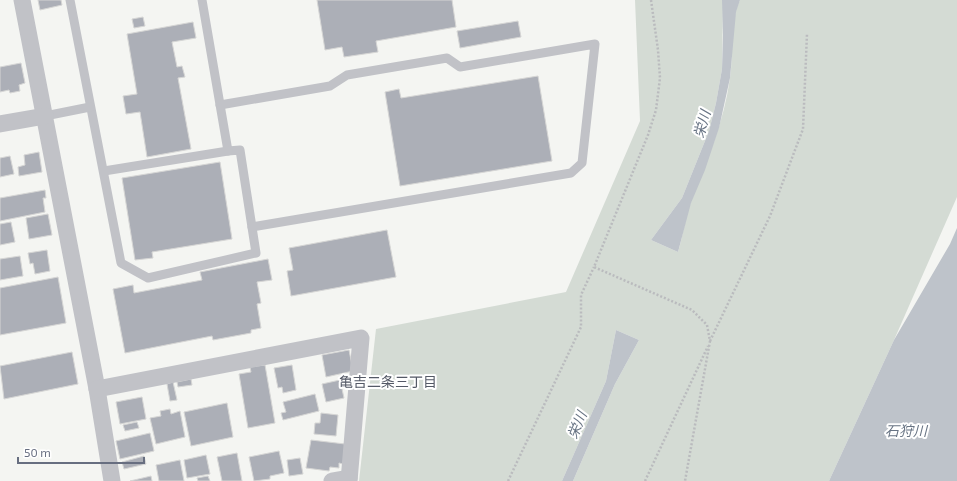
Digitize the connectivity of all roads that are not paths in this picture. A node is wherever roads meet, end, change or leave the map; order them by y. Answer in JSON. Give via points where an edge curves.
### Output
{"nodes":[{"id":1,"x":22,"y":0,"type":"edge"},
{"id":2,"x":70,"y":0,"type":"edge"},
{"id":3,"x":202,"y":0,"type":"edge"},
{"id":4,"x":220,"y":105,"type":"junction"},
{"id":5,"x":90,"y":107,"type":"junction"},
{"id":6,"x":45,"y":116,"type":"junction"},
{"id":7,"x":0,"y":124,"type":"edge"},
{"id":8,"x":228,"y":151,"type":"junction"},
{"id":9,"x":104,"y":171,"type":"junction"},
{"id":10,"x":252,"y":227,"type":"junction"},
{"id":11,"x":97,"y":389,"type":"junction"},
{"id":12,"x":349,"y":479,"type":"edge"},
{"id":13,"x":112,"y":481,"type":"edge"},
{"id":14,"x":332,"y":481,"type":"edge"}],
"edges":[{"from":1,"to":6,"type":"street"},
{"from":2,"to":5,"type":"lane"},
{"from":3,"to":4,"type":"lane"},
{"from":4,"to":8,"type":"lane"},
{"from":4,"to":10,"type":"lane","via":[[330,86],[347,76],[447,58],[460,67],[595,44],[582,162],[571,173]]},
{"from":5,"to":6,"type":"lane"},
{"from":5,"to":9,"type":"lane"},
{"from":6,"to":7,"type":"street"},
{"from":6,"to":11,"type":"street"},
{"from":8,"to":9,"type":"lane"},
{"from":8,"to":10,"type":"lane","via":[[240,150]]},
{"from":9,"to":10,"type":"lane","via":[[120,264],[148,278],[256,253]]},
{"from":11,"to":12,"type":"street","via":[[361,338]]},
{"from":11,"to":13,"type":"street"},
{"from":12,"to":14,"type":"street"}]}
